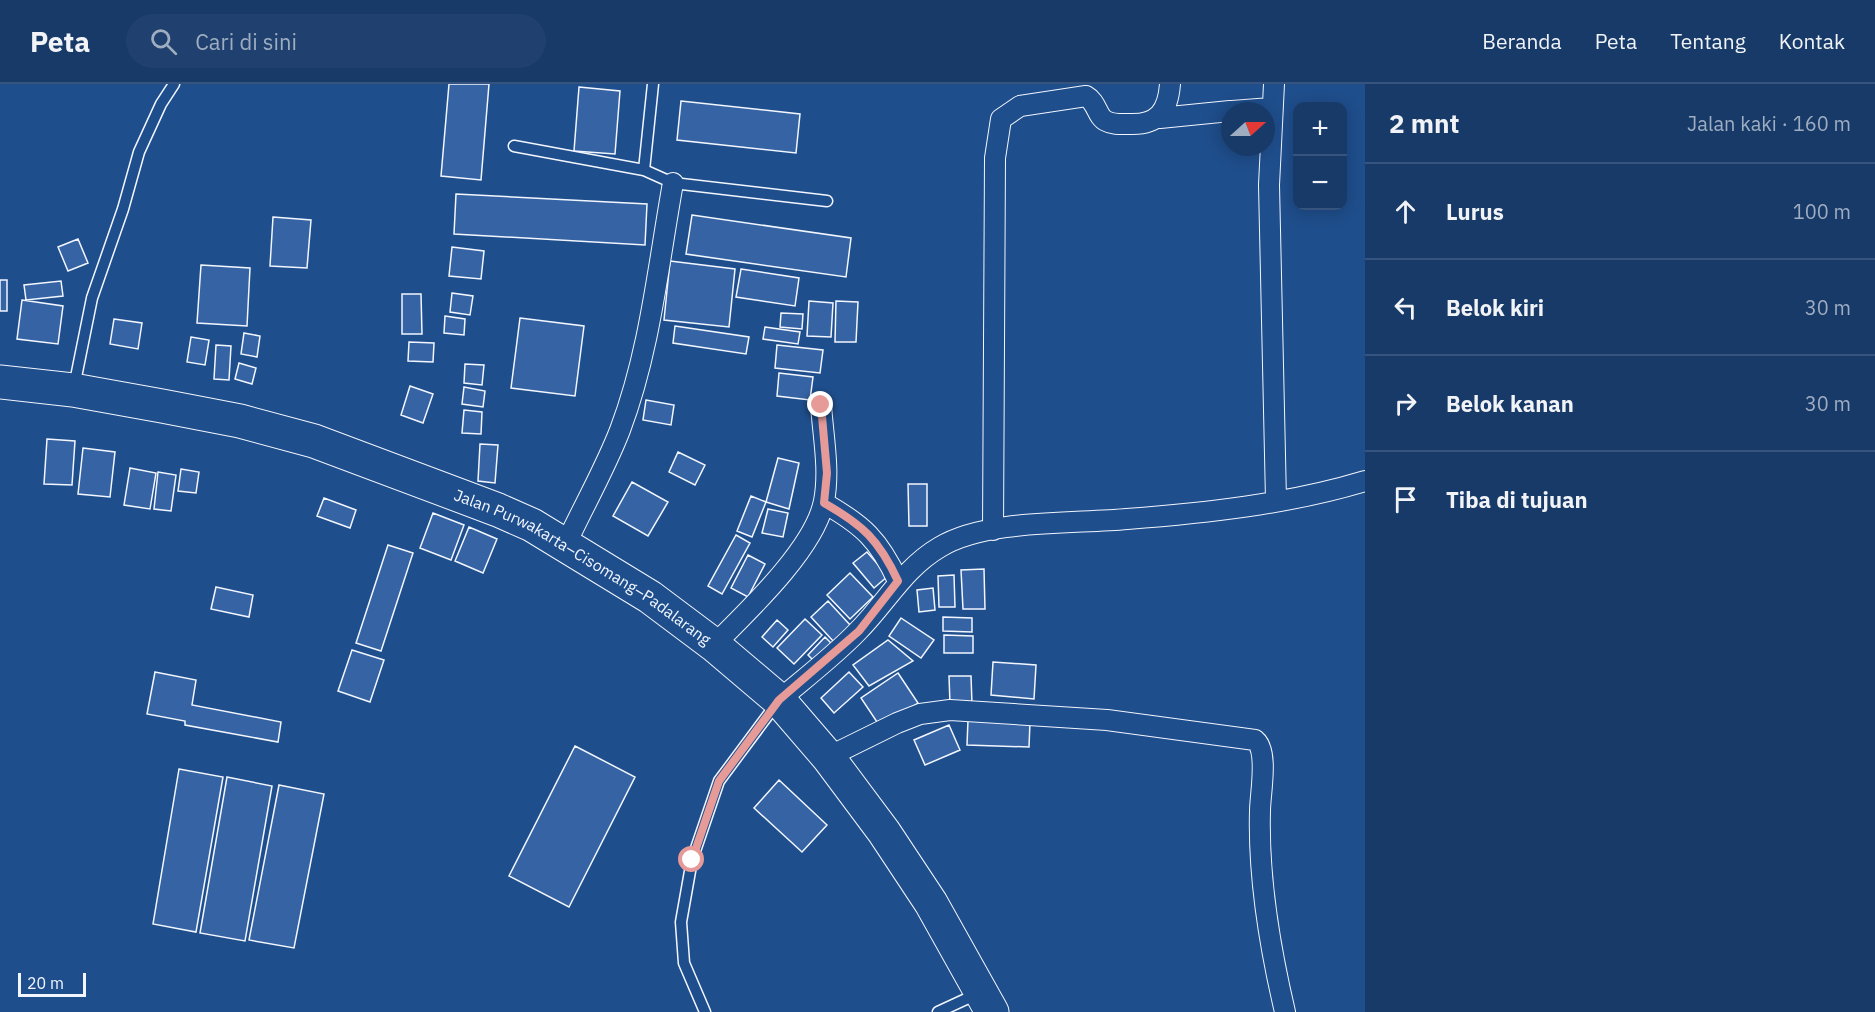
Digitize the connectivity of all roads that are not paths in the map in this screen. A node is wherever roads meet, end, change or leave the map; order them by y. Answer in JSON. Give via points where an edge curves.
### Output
{"nodes":[{"id":1,"x":174,"y":84,"type":"edge"},
{"id":2,"x":653,"y":84,"type":"edge"},
{"id":3,"x":1170,"y":84,"type":"edge"},
{"id":4,"x":1274,"y":84,"type":"edge"},
{"id":5,"x":1272,"y":102,"type":"edge"},
{"id":6,"x":1221,"y":112,"type":"edge"},
{"id":7,"x":1160,"y":118,"type":"junction"},
{"id":8,"x":514,"y":146,"type":"dead end"},
{"id":9,"x":1270,"y":156,"type":"edge"},
{"id":10,"x":644,"y":170,"type":"junction"},
{"id":11,"x":673,"y":183,"type":"junction"},
{"id":12,"x":827,"y":201,"type":"dead end"},
{"id":13,"x":0,"y":382,"type":"edge"},
{"id":14,"x":73,"y":390,"type":"junction"},
{"id":15,"x":821,"y":405,"type":"dead end"},
{"id":16,"x":1365,"y":481,"type":"edge"},
{"id":17,"x":1276,"y":500,"type":"junction"},
{"id":18,"x":824,"y":503,"type":"junction"},
{"id":19,"x":993,"y":530,"type":"junction"},
{"id":20,"x":565,"y":546,"type":"junction"},
{"id":21,"x":898,"y":581,"type":"junction"},
{"id":22,"x":714,"y":645,"type":"junction"},
{"id":23,"x":779,"y":700,"type":"junction"},
{"id":24,"x":828,"y":757,"type":"junction"},
{"id":25,"x":986,"y":1002,"type":"edge"},
{"id":26,"x":705,"y":1012,"type":"edge"},
{"id":27,"x":938,"y":1012,"type":"edge"},
{"id":28,"x":1285,"y":1012,"type":"edge"}],
"edges":[{"from":1,"to":14,"type":"lane","via":[[139,152],[92,298]]},
{"from":2,"to":10,"type":"lane"},
{"from":3,"to":7,"type":"street"},
{"from":4,"to":5,"type":"street"},
{"from":6,"to":7,"type":"street"},
{"from":7,"to":19,"type":"street","via":[[1139,125],[1108,122],[1086,96],[1020,106],[1001,119],[995,158]]},
{"from":8,"to":10,"type":"lane"},
{"from":9,"to":17,"type":"street"},
{"from":10,"to":11,"type":"lane"},
{"from":11,"to":12,"type":"lane"},
{"from":11,"to":20,"type":"street","via":[[636,380],[620,430]]},
{"from":13,"to":14,"type":"highway","name":"Jalan Purwakarta–Cisomang–Padalarang"},
{"from":14,"to":20,"type":"highway","name":"Jalan Purwakarta–Cisomang–Padalarang","via":[[240,421],[314,441],[498,510]]},
{"from":15,"to":18,"type":"street","via":[[827,473]]},
{"from":16,"to":17,"type":"street","via":[[1322,494]]},
{"from":17,"to":19,"type":"street","via":[[1145,518]]},
{"from":18,"to":21,"type":"street","via":[[867,531],[885,554]]},
{"from":18,"to":22,"type":"street","via":[[808,536],[770,589]]},
{"from":19,"to":21,"type":"street","via":[[940,547]]},
{"from":20,"to":22,"type":"highway","name":"Jalan Purwakarta–Cisomang–Padalarang","via":[[650,597]]},
{"from":21,"to":23,"type":"street","via":[[859,631]]},
{"from":22,"to":23,"type":"highway","name":"Jalan Purwakarta–Cisomang–Padalarang"},
{"from":23,"to":24,"type":"highway","name":"Jalan Purwakarta–Cisomang–Padalarang"},
{"from":23,"to":26,"type":"lane","via":[[719,781],[692,860],[681,922],[683,953]]},
{"from":24,"to":25,"type":"highway","name":"Jalan Purwakarta–Cisomang–Padalarang","via":[[931,903]]},
{"from":24,"to":28,"type":"street","via":[[920,714],[950,710],[1107,720],[1256,740],[1263,756],[1260,814],[1272,957]]},
{"from":25,"to":27,"type":"lane"}]}
